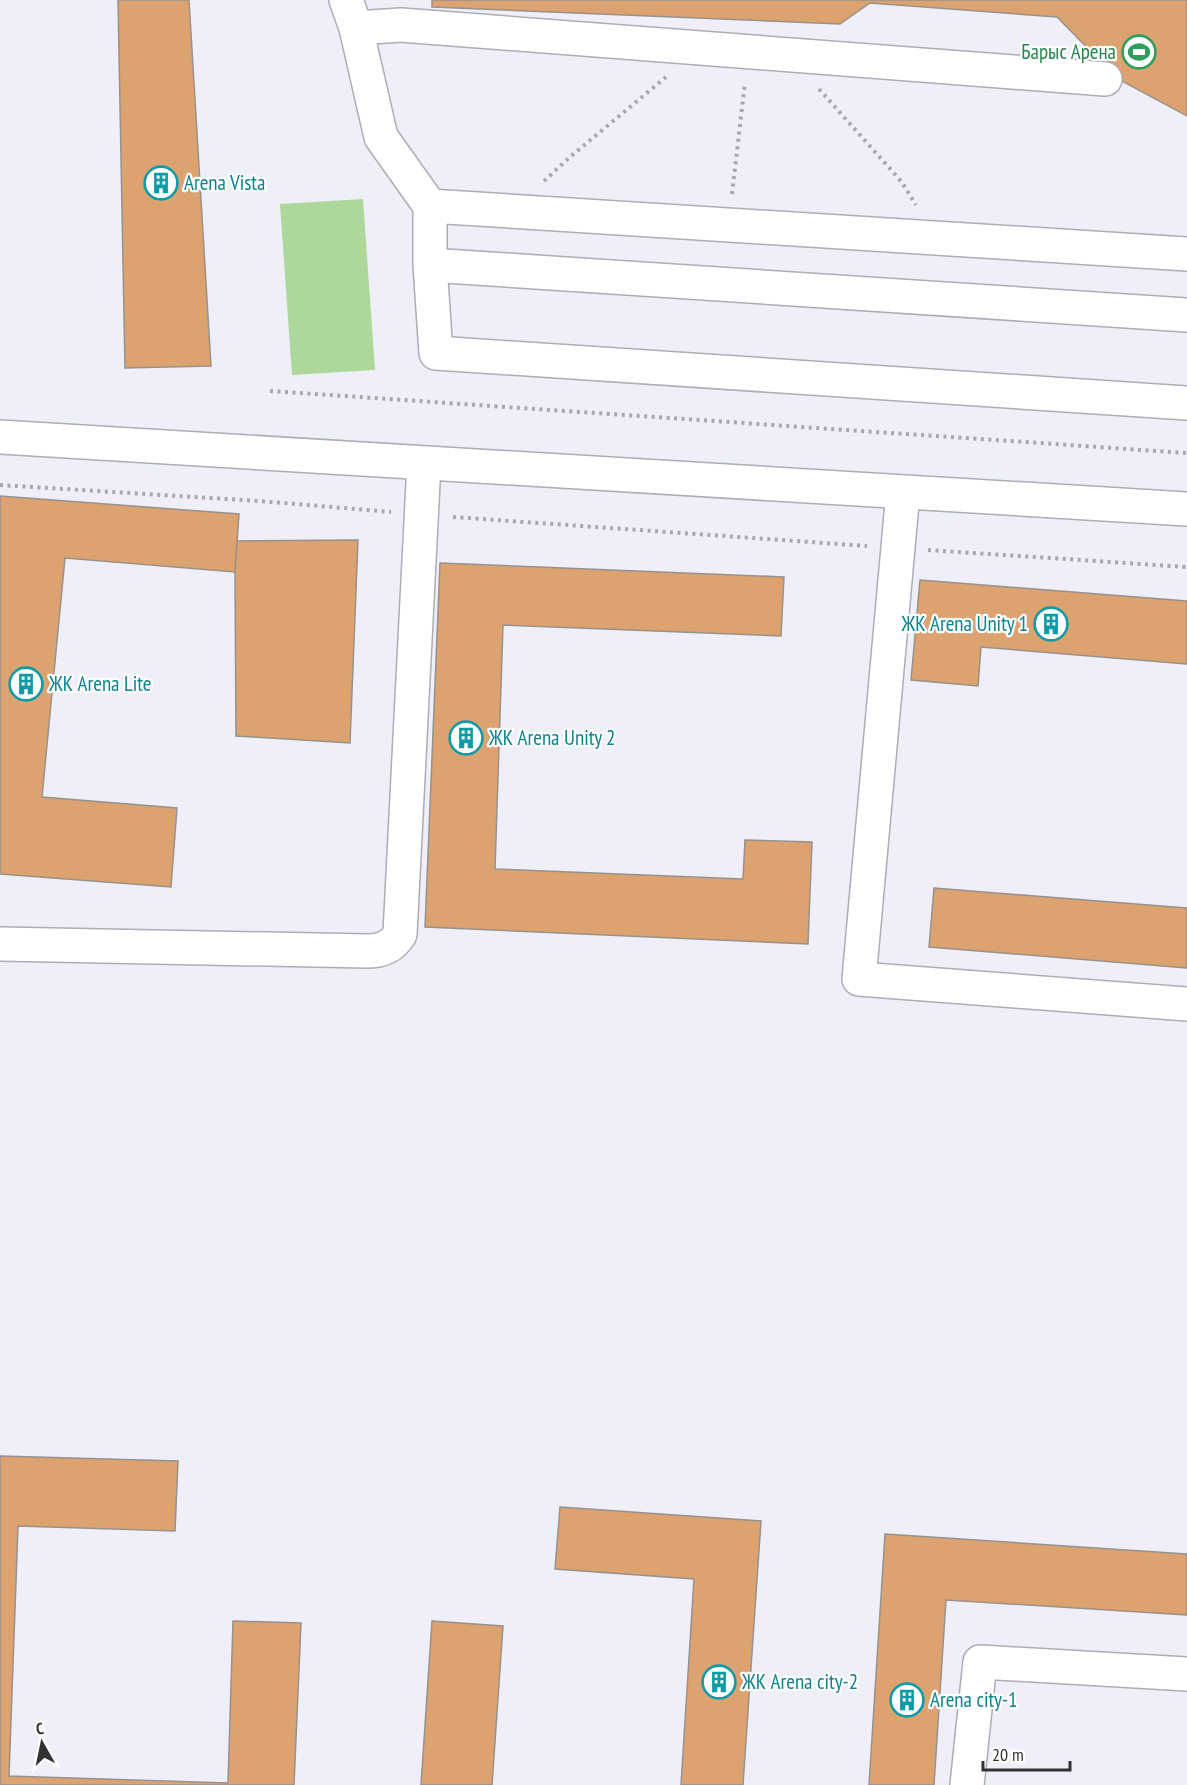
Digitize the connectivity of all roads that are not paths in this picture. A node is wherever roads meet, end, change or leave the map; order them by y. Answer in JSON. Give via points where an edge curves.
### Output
{"nodes":[{"id":1,"x":351,"y":14,"type":"edge"},
{"id":2,"x":1105,"y":79,"type":"dead end"},
{"id":3,"x":430,"y":206,"type":"junction"},
{"id":4,"x":1187,"y":254,"type":"edge"},
{"id":5,"x":430,"y":265,"type":"junction"},
{"id":6,"x":1187,"y":315,"type":"edge"},
{"id":7,"x":1187,"y":402,"type":"edge"},
{"id":8,"x":0,"y":437,"type":"edge"},
{"id":9,"x":424,"y":463,"type":"junction"},
{"id":10,"x":903,"y":492,"type":"junction"},
{"id":11,"x":1187,"y":509,"type":"edge"},
{"id":12,"x":0,"y":944,"type":"edge"},
{"id":13,"x":1187,"y":1004,"type":"edge"},
{"id":14,"x":1187,"y":1674,"type":"edge"},
{"id":15,"x":967,"y":1785,"type":"edge"}],
"edges":[{"from":1,"to":2,"type":"lane","via":[[400,25]]},
{"from":1,"to":3,"type":"lane","via":[[381,136]]},
{"from":3,"to":4,"type":"lane"},
{"from":3,"to":5,"type":"lane"},
{"from":5,"to":6,"type":"lane"},
{"from":5,"to":7,"type":"lane","via":[[436,352]]},
{"from":8,"to":9,"type":"lane"},
{"from":9,"to":10,"type":"lane"},
{"from":9,"to":12,"type":"lane","via":[[400,934],[395,942],[378,951]]},
{"from":10,"to":11,"type":"lane"},
{"from":10,"to":13,"type":"lane","via":[[860,979]]},
{"from":14,"to":15,"type":"lane","via":[[980,1662]]}]}
